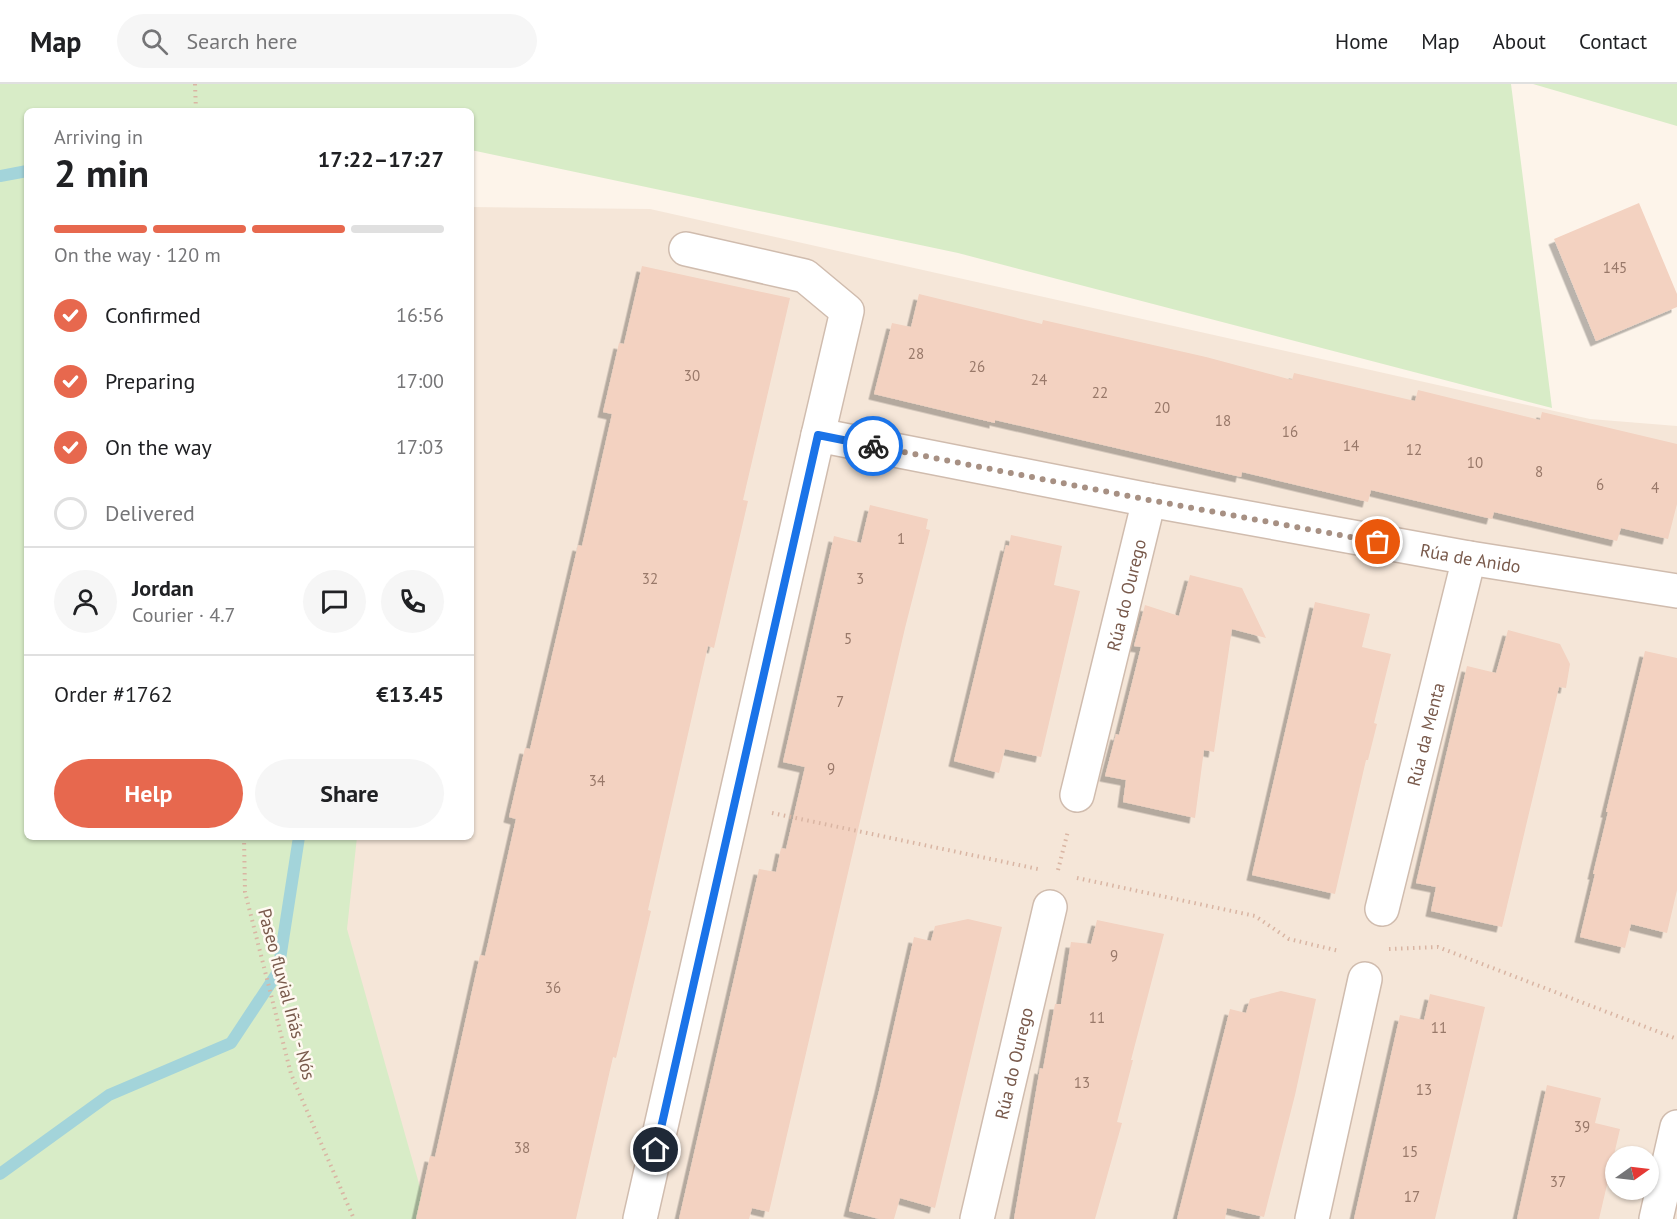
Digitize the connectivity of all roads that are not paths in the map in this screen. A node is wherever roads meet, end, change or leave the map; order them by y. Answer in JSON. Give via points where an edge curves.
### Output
{"nodes":[{"id":1,"x":686,"y":249,"type":"dead end"},
{"id":2,"x":818,"y":435,"type":"junction"},
{"id":3,"x":1149,"y":500,"type":"junction"},
{"id":4,"x":1469,"y":558,"type":"junction"},
{"id":5,"x":1677,"y":591,"type":"edge"},
{"id":6,"x":1077,"y":795,"type":"road end"},
{"id":7,"x":1050,"y":907,"type":"road end"},
{"id":8,"x":1382,"y":909,"type":"dead end"},
{"id":9,"x":1365,"y":979,"type":"dead end"},
{"id":10,"x":1677,"y":1127,"type":"edge"},
{"id":11,"x":640,"y":1219,"type":"edge"},
{"id":12,"x":977,"y":1219,"type":"edge"},
{"id":13,"x":1312,"y":1219,"type":"edge"},
{"id":14,"x":1656,"y":1219,"type":"edge"}],
"edges":[{"from":1,"to":2,"type":"street","via":[[805,276],[846,311]]},
{"from":2,"to":3,"type":"street","name":"Rúa de Anido"},
{"from":2,"to":11,"type":"street"},
{"from":3,"to":4,"type":"street","name":"Rúa de Anido"},
{"from":3,"to":6,"type":"street","name":"Rúa do Ourego"},
{"from":4,"to":5,"type":"street","name":"Rúa de Anido"},
{"from":4,"to":8,"type":"street","name":"Rúa da Menta"},
{"from":7,"to":12,"type":"street","name":"Rúa do Ourego"},
{"from":9,"to":13,"type":"street"},
{"from":10,"to":14,"type":"street"}]}
